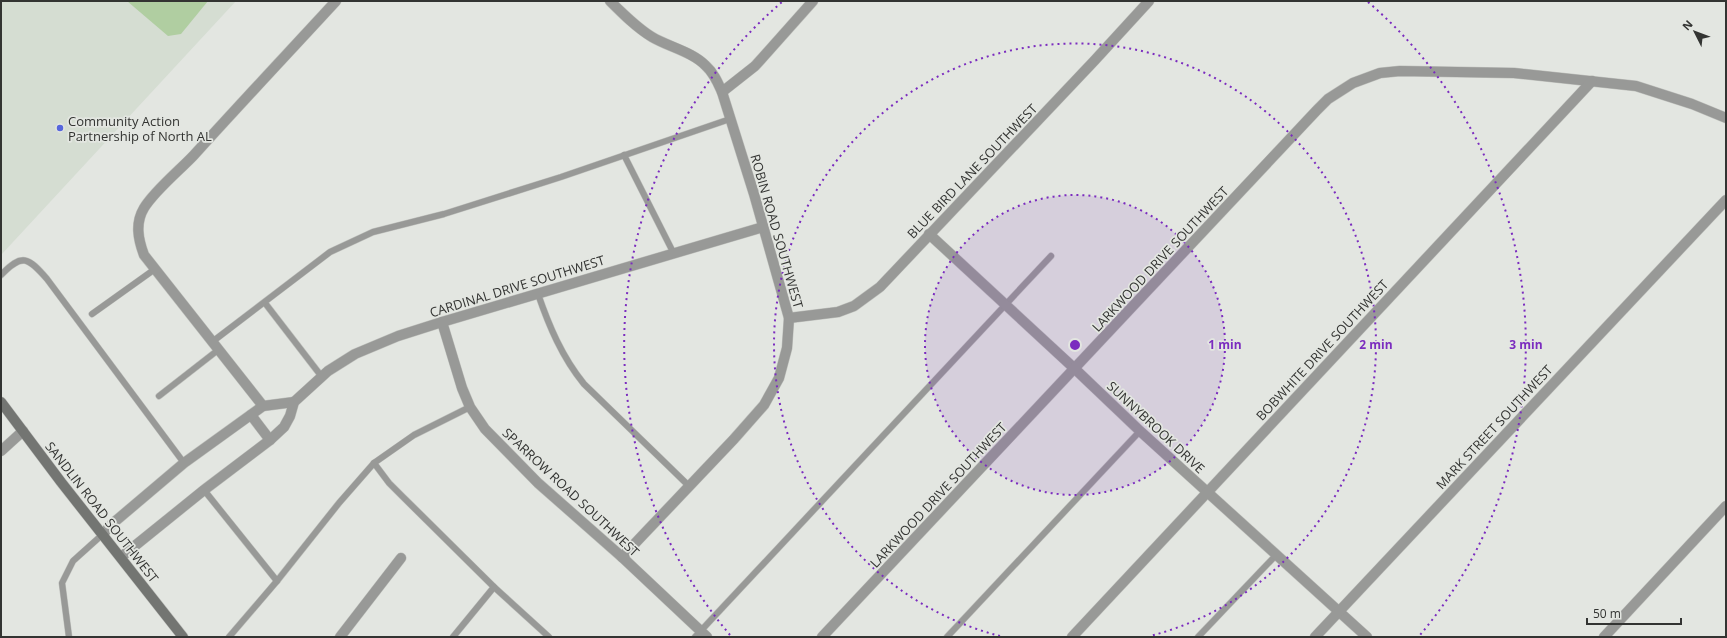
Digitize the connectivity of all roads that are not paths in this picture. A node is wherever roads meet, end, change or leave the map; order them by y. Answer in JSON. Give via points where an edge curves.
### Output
{"nodes":[{"id":1,"x":336,"y":1,"type":"edge"},
{"id":2,"x":610,"y":1,"type":"edge"},
{"id":3,"x":813,"y":1,"type":"edge"},
{"id":4,"x":1149,"y":1,"type":"edge"},
{"id":5,"x":1592,"y":80,"type":"junction"},
{"id":6,"x":722,"y":92,"type":"junction"},
{"id":7,"x":1726,"y":118,"type":"edge"},
{"id":8,"x":730,"y":119,"type":"junction"},
{"id":9,"x":624,"y":155,"type":"junction"},
{"id":10,"x":1726,"y":200,"type":"edge"},
{"id":11,"x":763,"y":227,"type":"junction"},
{"id":12,"x":929,"y":234,"type":"junction"},
{"id":13,"x":673,"y":252,"type":"junction"},
{"id":14,"x":1051,"y":256,"type":"dead end"},
{"id":15,"x":155,"y":269,"type":"junction"},
{"id":16,"x":1,"y":275,"type":"edge"},
{"id":17,"x":538,"y":294,"type":"junction"},
{"id":18,"x":265,"y":303,"type":"junction"},
{"id":19,"x":1006,"y":305,"type":"junction"},
{"id":20,"x":92,"y":314,"type":"dead end"},
{"id":21,"x":789,"y":318,"type":"junction"},
{"id":22,"x":442,"y":322,"type":"junction"},
{"id":23,"x":215,"y":346,"type":"junction"},
{"id":24,"x":1075,"y":369,"type":"junction"},
{"id":25,"x":322,"y":377,"type":"junction"},
{"id":26,"x":159,"y":396,"type":"dead end"},
{"id":27,"x":1,"y":402,"type":"edge"},
{"id":28,"x":294,"y":402,"type":"junction"},
{"id":29,"x":263,"y":406,"type":"junction"},
{"id":30,"x":470,"y":407,"type":"junction"},
{"id":31,"x":251,"y":415,"type":"junction"},
{"id":32,"x":22,"y":431,"type":"junction"},
{"id":33,"x":1140,"y":431,"type":"junction"},
{"id":34,"x":270,"y":440,"type":"junction"},
{"id":35,"x":1,"y":451,"type":"edge"},
{"id":36,"x":184,"y":463,"type":"junction"},
{"id":37,"x":374,"y":463,"type":"junction"},
{"id":38,"x":689,"y":486,"type":"junction"},
{"id":39,"x":204,"y":490,"type":"junction"},
{"id":40,"x":1207,"y":492,"type":"junction"},
{"id":41,"x":1726,"y":506,"type":"edge"},
{"id":42,"x":103,"y":534,"type":"junction"},
{"id":43,"x":1277,"y":554,"type":"junction"},
{"id":44,"x":121,"y":557,"type":"junction"},
{"id":45,"x":622,"y":557,"type":"junction"},
{"id":46,"x":401,"y":558,"type":"dead end"},
{"id":47,"x":277,"y":581,"type":"junction"},
{"id":48,"x":494,"y":587,"type":"junction"},
{"id":49,"x":1339,"y":611,"type":"junction"},
{"id":50,"x":700,"y":635,"type":"edge"},
{"id":51,"x":69,"y":637,"type":"edge"},
{"id":52,"x":183,"y":637,"type":"edge"},
{"id":53,"x":229,"y":637,"type":"edge"},
{"id":54,"x":340,"y":637,"type":"edge"},
{"id":55,"x":454,"y":637,"type":"edge"},
{"id":56,"x":549,"y":637,"type":"edge"},
{"id":57,"x":822,"y":637,"type":"edge"},
{"id":58,"x":947,"y":637,"type":"edge"},
{"id":59,"x":1072,"y":637,"type":"edge"},
{"id":60,"x":1198,"y":637,"type":"edge"},
{"id":61,"x":1315,"y":637,"type":"edge"},
{"id":62,"x":1367,"y":637,"type":"edge"},
{"id":63,"x":1604,"y":637,"type":"edge"}],
"edges":[{"from":1,"to":15,"type":"street","via":[[143,209],[138,224],[138,240],[144,255]]},
{"from":2,"to":6,"type":"street","name":"ROBIN ROAD SOUTHWEST","via":[[651,37],[706,65]]},
{"from":3,"to":6,"type":"street","via":[[755,66]]},
{"from":4,"to":12,"type":"street","name":"BLUE BIRD LANE SOUTHWEST"},
{"from":5,"to":7,"type":"street","name":"LARKWOOD DRIVE SOUTHWEST","via":[[1636,86]]},
{"from":5,"to":24,"type":"street","name":"LARKWOOD DRIVE SOUTHWEST","via":[[1514,73],[1400,71],[1380,73],[1352,83],[1328,99]]},
{"from":5,"to":40,"type":"street","name":"BOBWHITE DRIVE SOUTHWEST"},
{"from":6,"to":8,"type":"street","name":"ROBIN ROAD SOUTHWEST"},
{"from":8,"to":9,"type":"lane"},
{"from":8,"to":11,"type":"street","name":"ROBIN ROAD SOUTHWEST"},
{"from":9,"to":13,"type":"lane"},
{"from":9,"to":18,"type":"lane","via":[[444,214],[373,232],[330,252]]},
{"from":10,"to":49,"type":"street","name":"MARK STREET SOUTHWEST"},
{"from":11,"to":13,"type":"street","name":"CARDINAL DRIVE SOUTHWEST"},
{"from":11,"to":21,"type":"street","name":"ROBIN ROAD SOUTHWEST"},
{"from":12,"to":19,"type":"street","name":"SUNNYBROOK DRIVE"},
{"from":12,"to":21,"type":"street","name":"BLUE BIRD LANE SOUTHWEST","via":[[880,286],[854,306],[838,312]]},
{"from":13,"to":17,"type":"street","name":"CARDINAL DRIVE SOUTHWEST"},
{"from":14,"to":19,"type":"lane"},
{"from":15,"to":20,"type":"lane"},
{"from":15,"to":23,"type":"street"},
{"from":16,"to":36,"type":"lane","via":[[12,263],[24,260],[34,264]]},
{"from":17,"to":22,"type":"street","name":"CARDINAL DRIVE SOUTHWEST"},
{"from":17,"to":38,"type":"lane","via":[[554,336],[572,370]]},
{"from":18,"to":23,"type":"lane"},
{"from":18,"to":25,"type":"lane"},
{"from":19,"to":24,"type":"street","name":"SUNNYBROOK DRIVE"},
{"from":19,"to":50,"type":"lane"},
{"from":21,"to":38,"type":"street","name":"ROBIN ROAD SOUTHWEST","via":[[787,348],[779,378],[764,404]]},
{"from":22,"to":25,"type":"street","name":"CARDINAL DRIVE SOUTHWEST","via":[[398,336],[355,354]]},
{"from":22,"to":30,"type":"street","name":"SPARROW ROAD SOUTHWEST"},
{"from":23,"to":26,"type":"lane"},
{"from":23,"to":29,"type":"street"},
{"from":24,"to":33,"type":"street","name":"SUNNYBROOK DRIVE"},
{"from":24,"to":57,"type":"street","name":"LARKWOOD DRIVE SOUTHWEST"},
{"from":25,"to":28,"type":"street","name":"CARDINAL DRIVE SOUTHWEST"},
{"from":27,"to":32,"type":"street","name":"SANDLIN ROAD SOUTHWEST"},
{"from":28,"to":29,"type":"street"},
{"from":28,"to":34,"type":"street","name":"CARDINAL DRIVE SOUTHWEST","via":[[284,427]]},
{"from":29,"to":31,"type":"street"},
{"from":30,"to":37,"type":"lane","via":[[414,435]]},
{"from":30,"to":45,"type":"street","name":"SPARROW ROAD SOUTHWEST","via":[[485,430],[538,483]]},
{"from":31,"to":34,"type":"street"},
{"from":31,"to":36,"type":"street"},
{"from":32,"to":35,"type":"street"},
{"from":32,"to":42,"type":"street","name":"SANDLIN ROAD SOUTHWEST"},
{"from":33,"to":40,"type":"street","name":"SUNNYBROOK DRIVE"},
{"from":33,"to":58,"type":"lane"},
{"from":34,"to":39,"type":"street","name":"CARDINAL DRIVE SOUTHWEST"},
{"from":36,"to":42,"type":"street"},
{"from":37,"to":47,"type":"lane"},
{"from":37,"to":48,"type":"lane","via":[[389,483]]},
{"from":38,"to":45,"type":"street","name":"ROBIN ROAD SOUTHWEST"},
{"from":39,"to":44,"type":"street","name":"CARDINAL DRIVE SOUTHWEST"},
{"from":39,"to":47,"type":"lane"},
{"from":40,"to":43,"type":"street","name":"SUNNYBROOK DRIVE"},
{"from":40,"to":59,"type":"street","name":"BOBWHITE DRIVE SOUTHWEST"},
{"from":41,"to":63,"type":"street"},
{"from":42,"to":44,"type":"street","name":"SANDLIN ROAD SOUTHWEST"},
{"from":42,"to":51,"type":"lane","via":[[73,561],[62,583]]},
{"from":43,"to":49,"type":"street","name":"SUNNYBROOK DRIVE"},
{"from":43,"to":60,"type":"lane"},
{"from":44,"to":52,"type":"street","name":"SANDLIN ROAD SOUTHWEST"},
{"from":45,"to":50,"type":"street","name":"SPARROW ROAD SOUTHWEST"},
{"from":46,"to":54,"type":"street"},
{"from":47,"to":53,"type":"lane"},
{"from":48,"to":55,"type":"lane"},
{"from":48,"to":56,"type":"lane"},
{"from":49,"to":61,"type":"street","name":"MARK STREET SOUTHWEST"},
{"from":49,"to":62,"type":"street","name":"SUNNYBROOK DRIVE"}]}
